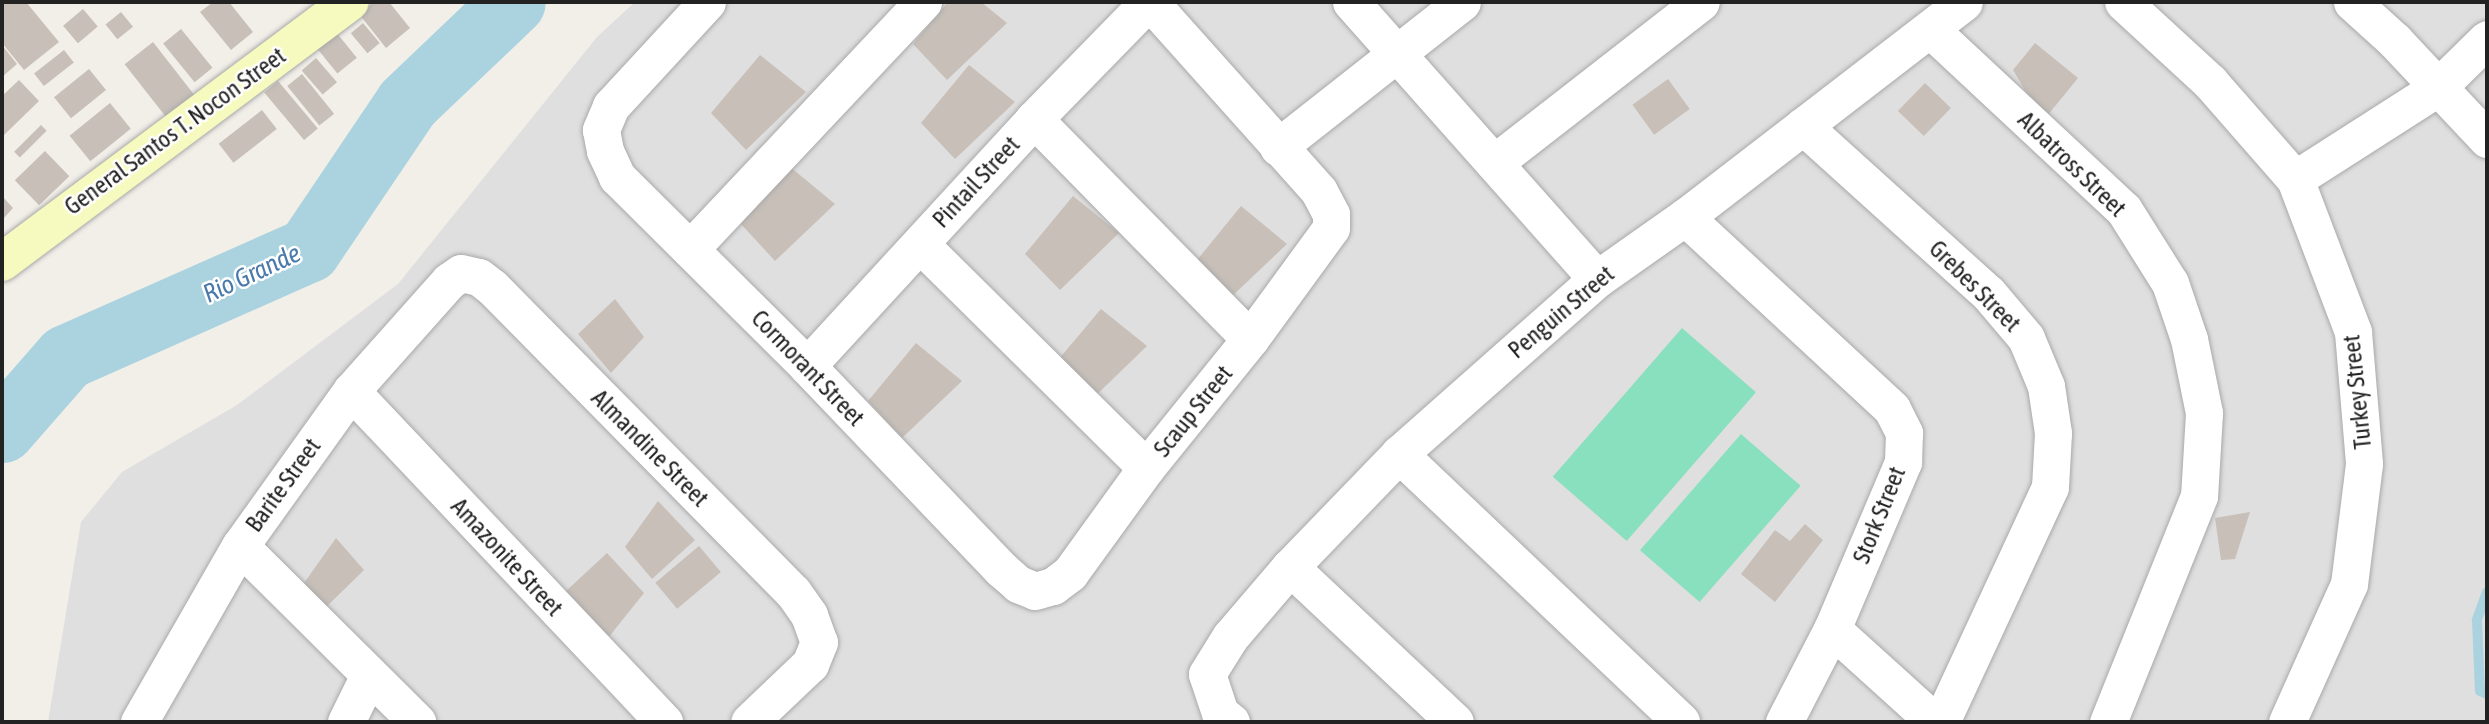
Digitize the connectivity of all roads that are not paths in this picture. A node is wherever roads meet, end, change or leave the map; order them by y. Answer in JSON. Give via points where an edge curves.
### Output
{"nodes":[{"id":1,"x":350,"y":2,"type":"edge"},
{"id":2,"x":707,"y":2,"type":"edge"},
{"id":3,"x":923,"y":2,"type":"edge"},
{"id":4,"x":1149,"y":2,"type":"edge"},
{"id":5,"x":1351,"y":2,"type":"edge"},
{"id":6,"x":1462,"y":2,"type":"edge"},
{"id":7,"x":1700,"y":2,"type":"edge"},
{"id":8,"x":1964,"y":2,"type":"edge"},
{"id":9,"x":2123,"y":2,"type":"edge"},
{"id":10,"x":2352,"y":2,"type":"edge"},
{"id":11,"x":1930,"y":29,"type":"junction"},
{"id":12,"x":2487,"y":39,"type":"edge"},
{"id":13,"x":1396,"y":53,"type":"junction"},
{"id":14,"x":2436,"y":89,"type":"junction"},
{"id":15,"x":1034,"y":120,"type":"junction"},
{"id":16,"x":1803,"y":126,"type":"junction"},
{"id":17,"x":2487,"y":139,"type":"edge"},
{"id":18,"x":1278,"y":147,"type":"junction"},
{"id":19,"x":1494,"y":163,"type":"junction"},
{"id":20,"x":2295,"y":179,"type":"junction"},
{"id":21,"x":1685,"y":217,"type":"junction"},
{"id":22,"x":920,"y":244,"type":"junction"},
{"id":23,"x":690,"y":249,"type":"junction"},
{"id":24,"x":2,"y":262,"type":"edge"},
{"id":25,"x":461,"y":273,"type":"joint"},
{"id":26,"x":1597,"y":279,"type":"junction"},
{"id":27,"x":1251,"y":339,"type":"junction"},
{"id":28,"x":807,"y":366,"type":"junction"},
{"id":29,"x":351,"y":391,"type":"junction"},
{"id":30,"x":1399,"y":454,"type":"junction"},
{"id":31,"x":1146,"y":468,"type":"junction"},
{"id":32,"x":240,"y":546,"type":"junction"},
{"id":33,"x":1290,"y":567,"type":"junction"},
{"id":34,"x":1035,"y":591,"type":"joint"},
{"id":35,"x":1832,"y":629,"type":"junction"},
{"id":36,"x":369,"y":675,"type":"junction"},
{"id":37,"x":139,"y":722,"type":"edge"},
{"id":38,"x":346,"y":722,"type":"edge"},
{"id":39,"x":416,"y":722,"type":"edge"},
{"id":40,"x":664,"y":722,"type":"edge"},
{"id":41,"x":749,"y":722,"type":"edge"},
{"id":42,"x":1231,"y":722,"type":"edge"},
{"id":43,"x":1455,"y":722,"type":"edge"},
{"id":44,"x":1681,"y":722,"type":"edge"},
{"id":45,"x":1784,"y":722,"type":"edge"},
{"id":46,"x":1935,"y":722,"type":"edge"},
{"id":47,"x":1941,"y":722,"type":"edge"},
{"id":48,"x":2108,"y":722,"type":"edge"},
{"id":49,"x":2287,"y":722,"type":"edge"}],
"edges":[{"from":1,"to":24,"type":"main road","name":"General Santos T. Nocon Street"},
{"from":2,"to":23,"type":"street","name":"Cormorant Street","via":[[629,84],[611,106],[601,130],[617,177]]},
{"from":3,"to":23,"type":"street"},
{"from":4,"to":15,"type":"street","name":"Pintail Street"},
{"from":4,"to":18,"type":"street"},
{"from":5,"to":13,"type":"street"},
{"from":6,"to":13,"type":"street"},
{"from":7,"to":19,"type":"street"},
{"from":8,"to":11,"type":"street","name":"Penguin Street"},
{"from":9,"to":20,"type":"street","name":"Turkey Street","via":[[2210,82]]},
{"from":10,"to":14,"type":"street","via":[[2394,40]]},
{"from":11,"to":16,"type":"street","name":"Penguin Street"},
{"from":11,"to":48,"type":"street","name":"Albatross Street","via":[[2124,210],[2170,283],[2189,339],[2204,413],[2199,496]]},
{"from":12,"to":14,"type":"street"},
{"from":13,"to":18,"type":"street"},
{"from":13,"to":19,"type":"street"},
{"from":14,"to":17,"type":"street"},
{"from":14,"to":20,"type":"street"},
{"from":15,"to":22,"type":"street","name":"Pintail Street"},
{"from":15,"to":27,"type":"street"},
{"from":16,"to":21,"type":"street","name":"Penguin Street"},
{"from":16,"to":47,"type":"street","name":"Grebes Street","via":[[1988,293],[2026,338],[2046,386],[2053,433],[2050,487]]},
{"from":18,"to":27,"type":"street","name":"Scaup Street","via":[[1319,191],[1331,214],[1331,228]]},
{"from":19,"to":26,"type":"street"},
{"from":20,"to":49,"type":"street","name":"Turkey Street","via":[[2353,332],[2364,464],[2349,584]]},
{"from":21,"to":26,"type":"street","name":"Penguin Street"},
{"from":21,"to":35,"type":"street","name":"Stork Street","via":[[1892,409],[1904,433],[1903,462]]},
{"from":22,"to":28,"type":"street","name":"Pintail Street"},
{"from":22,"to":31,"type":"street"},
{"from":23,"to":28,"type":"street","name":"Cormorant Street"},
{"from":25,"to":29,"type":"street","name":"Barite Street"},
{"from":25,"to":41,"type":"street","name":"Almandine Street","via":[[479,277],[492,288],[793,592],[809,615],[818,642],[810,664]]},
{"from":26,"to":30,"type":"street","name":"Penguin Street"},
{"from":27,"to":31,"type":"street","name":"Scaup Street"},
{"from":28,"to":34,"type":"street","name":"Cormorant Street","via":[[1002,569],[1018,584]]},
{"from":29,"to":32,"type":"street","name":"Barite Street"},
{"from":29,"to":40,"type":"street","name":"Amazonite Street"},
{"from":30,"to":33,"type":"street","name":"Penguin Street"},
{"from":30,"to":44,"type":"street"},
{"from":31,"to":34,"type":"street","name":"Scaup Street","via":[[1070,573],[1053,586]]},
{"from":32,"to":36,"type":"street"},
{"from":32,"to":37,"type":"street","name":"Barite Street"},
{"from":33,"to":42,"type":"street","name":"Penguin Street","via":[[1230,637],[1207,674],[1220,713]]},
{"from":33,"to":43,"type":"street"},
{"from":35,"to":45,"type":"street","name":"Stork Street"},
{"from":35,"to":46,"type":"street"},
{"from":36,"to":38,"type":"street"},
{"from":36,"to":39,"type":"street"}]}
